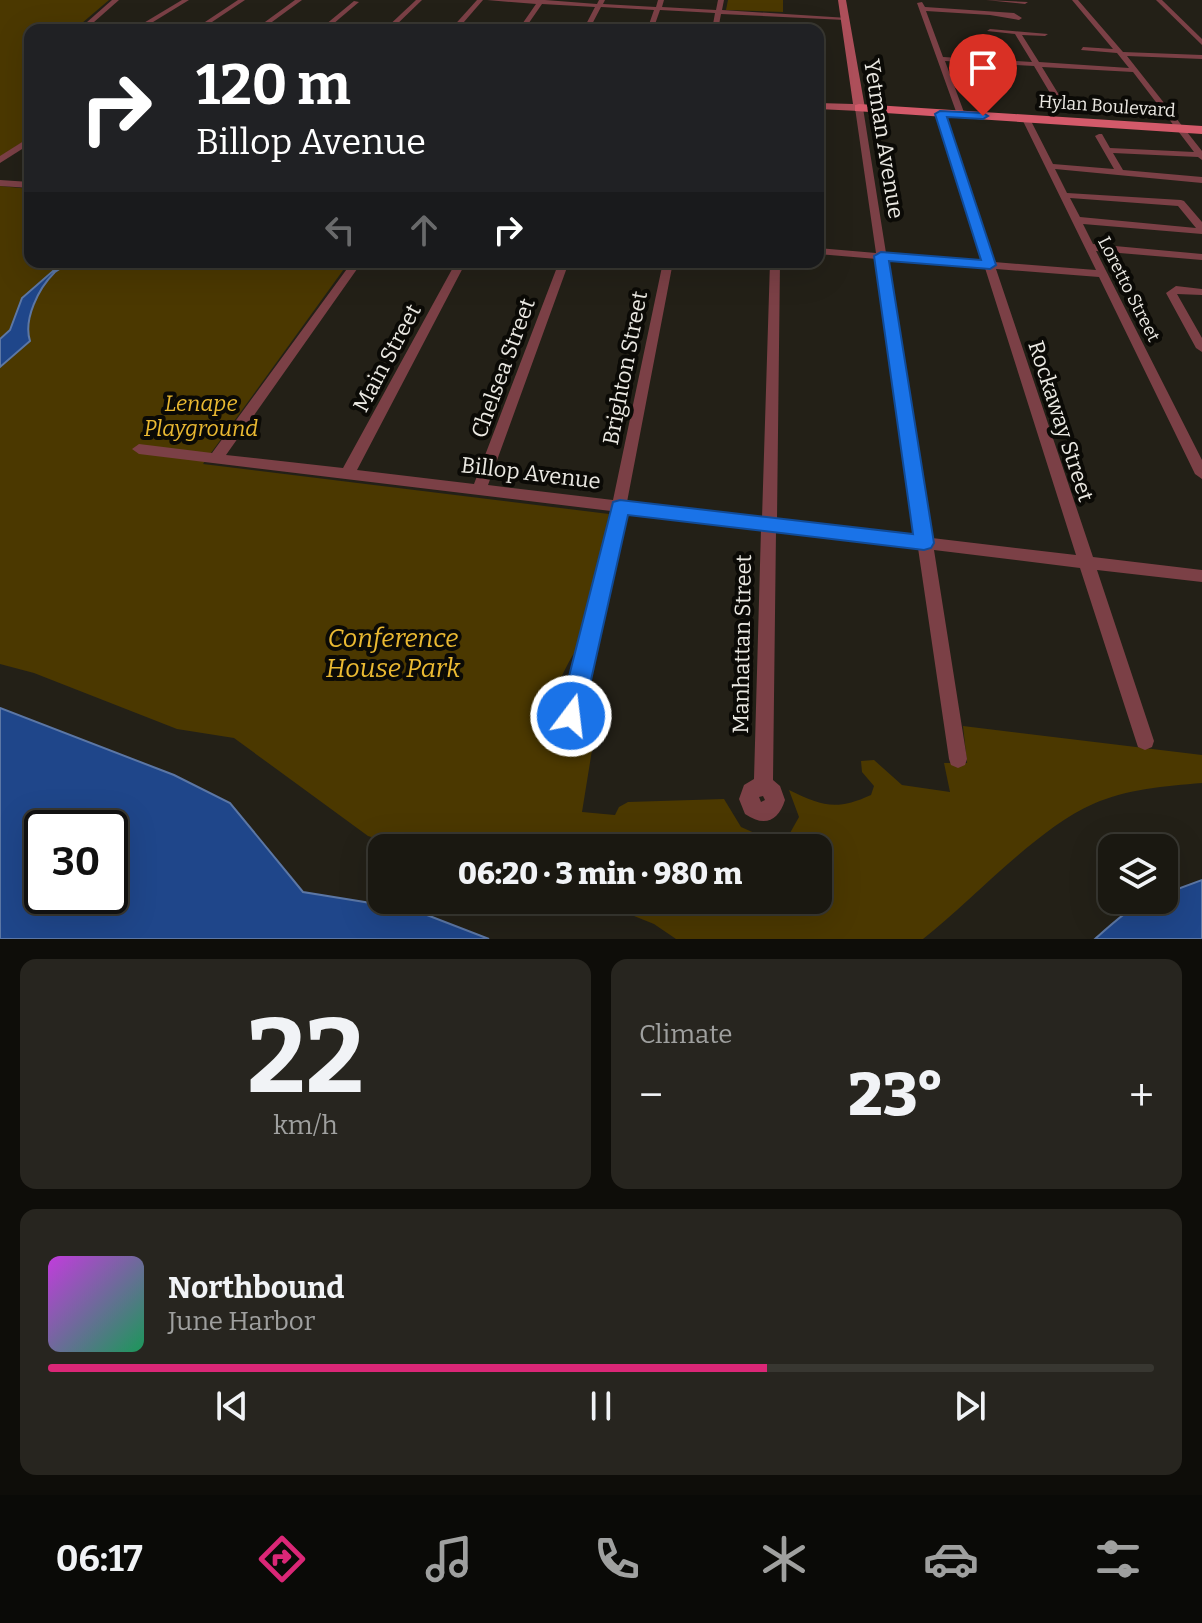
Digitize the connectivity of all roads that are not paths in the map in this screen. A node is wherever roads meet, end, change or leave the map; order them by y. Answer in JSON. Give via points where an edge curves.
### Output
{"nodes":[{"id":1,"x":116,"y":0,"type":"edge"},
{"id":2,"x":186,"y":0,"type":"edge"},
{"id":3,"x":242,"y":0,"type":"edge"},
{"id":4,"x":299,"y":0,"type":"edge"},
{"id":5,"x":419,"y":0,"type":"edge"},
{"id":6,"x":480,"y":0,"type":"edge"},
{"id":7,"x":490,"y":0,"type":"edge"},
{"id":8,"x":661,"y":0,"type":"edge"},
{"id":9,"x":721,"y":0,"type":"edge"},
{"id":10,"x":842,"y":0,"type":"edge"},
{"id":11,"x":919,"y":0,"type":"edge"},
{"id":12,"x":989,"y":0,"type":"edge"},
{"id":13,"x":998,"y":0,"type":"edge"},
{"id":14,"x":1075,"y":0,"type":"edge"},
{"id":15,"x":1159,"y":0,"type":"edge"},
{"id":16,"x":541,"y":1,"type":"edge"},
{"id":17,"x":356,"y":2,"type":"dead end"},
{"id":18,"x":1025,"y":2,"type":"edge"},
{"id":19,"x":601,"y":3,"type":"edge"},
{"id":20,"x":658,"y":8,"type":"junction"},
{"id":21,"x":922,"y":9,"type":"junction"},
{"id":22,"x":719,"y":11,"type":"junction"},
{"id":23,"x":992,"y":14,"type":"dead end"},
{"id":24,"x":782,"y":15,"type":"junction"},
{"id":25,"x":845,"y":18,"type":"junction"},
{"id":26,"x":88,"y":24,"type":"edge"},
{"id":27,"x":145,"y":24,"type":"edge"},
{"id":28,"x":205,"y":24,"type":"edge"},
{"id":29,"x":265,"y":24,"type":"edge"},
{"id":30,"x":329,"y":24,"type":"edge"},
{"id":31,"x":393,"y":24,"type":"edge"},
{"id":32,"x":458,"y":24,"type":"edge"},
{"id":33,"x":525,"y":24,"type":"edge"},
{"id":34,"x":589,"y":24,"type":"edge"},
{"id":35,"x":652,"y":24,"type":"edge"},
{"id":36,"x":716,"y":24,"type":"edge"},
{"id":37,"x":781,"y":24,"type":"edge"},
{"id":38,"x":990,"y":31,"type":"dead end"},
{"id":39,"x":1017,"y":32,"type":"junction"},
{"id":40,"x":1045,"y":34,"type":"dead end"},
{"id":41,"x":1077,"y":41,"type":"dead end"},
{"id":42,"x":1202,"y":43,"type":"edge"},
{"id":43,"x":1120,"y":52,"type":"junction"},
{"id":44,"x":1202,"y":57,"type":"edge"},
{"id":45,"x":940,"y":59,"type":"junction"},
{"id":46,"x":1036,"y":64,"type":"junction"},
{"id":47,"x":1135,"y":70,"type":"junction"},
{"id":48,"x":824,"y":106,"type":"edge"},
{"id":49,"x":859,"y":108,"type":"junction"},
{"id":50,"x":1063,"y":108,"type":"dead end"},
{"id":51,"x":940,"y":114,"type":"junction"},
{"id":52,"x":961,"y":115,"type":"junction"},
{"id":53,"x":1026,"y":119,"type":"junction"},
{"id":54,"x":1181,"y":129,"type":"junction"},
{"id":55,"x":1202,"y":130,"type":"edge"},
{"id":56,"x":1099,"y":136,"type":"dead end"},
{"id":57,"x":24,"y":144,"type":"edge"},
{"id":58,"x":1107,"y":150,"type":"junction"},
{"id":59,"x":1201,"y":156,"type":"edge"},
{"id":60,"x":0,"y":160,"type":"edge"},
{"id":61,"x":1049,"y":166,"type":"junction"},
{"id":62,"x":1109,"y":171,"type":"junction"},
{"id":63,"x":1120,"y":172,"type":"junction"},
{"id":64,"x":1202,"y":180,"type":"edge"},
{"id":65,"x":0,"y":183,"type":"edge"},
{"id":66,"x":24,"y":185,"type":"edge"},
{"id":67,"x":1119,"y":186,"type":"dead end"},
{"id":68,"x":1062,"y":195,"type":"junction"},
{"id":69,"x":1075,"y":220,"type":"junction"},
{"id":70,"x":1202,"y":229,"type":"edge"},
{"id":71,"x":1088,"y":247,"type":"junction"},
{"id":72,"x":824,"y":251,"type":"edge"},
{"id":73,"x":881,"y":256,"type":"junction"},
{"id":74,"x":1202,"y":257,"type":"edge"},
{"id":75,"x":990,"y":265,"type":"junction"},
{"id":76,"x":353,"y":268,"type":"edge"},
{"id":77,"x":458,"y":268,"type":"edge"},
{"id":78,"x":562,"y":268,"type":"edge"},
{"id":79,"x":667,"y":268,"type":"edge"},
{"id":80,"x":775,"y":268,"type":"edge"},
{"id":81,"x":1102,"y":274,"type":"junction"},
{"id":82,"x":1202,"y":292,"type":"edge"},
{"id":83,"x":1186,"y":321,"type":"junction"},
{"id":84,"x":1202,"y":322,"type":"edge"},
{"id":85,"x":1202,"y":348,"type":"edge"},
{"id":86,"x":139,"y":449,"type":"dead end"},
{"id":87,"x":216,"y":458,"type":"junction"},
{"id":88,"x":348,"y":473,"type":"junction"},
{"id":89,"x":1202,"y":474,"type":"edge"},
{"id":90,"x":480,"y":488,"type":"junction"},
{"id":91,"x":620,"y":507,"type":"junction"},
{"id":92,"x":769,"y":525,"type":"junction"},
{"id":93,"x":924,"y":543,"type":"junction"},
{"id":94,"x":1087,"y":562,"type":"junction"},
{"id":95,"x":1202,"y":576,"type":"edge"},
{"id":96,"x":571,"y":716,"type":"dead end"},
{"id":97,"x":1145,"y":741,"type":"dead end"},
{"id":98,"x":958,"y":759,"type":"dead end"},
{"id":99,"x":763,"y":786,"type":"dead end"}],
"edges":[{"from":1,"to":26,"type":"street"},
{"from":2,"to":27,"type":"street"},
{"from":3,"to":28,"type":"street"},
{"from":4,"to":29,"type":"street"},
{"from":5,"to":31,"type":"street"},
{"from":6,"to":32,"type":"street"},
{"from":7,"to":16,"type":"street"},
{"from":8,"to":20,"type":"street"},
{"from":9,"to":22,"type":"street"},
{"from":10,"to":25,"type":"street","name":"Yetman Avenue"},
{"from":11,"to":21,"type":"street"},
{"from":12,"to":13,"type":"street"},
{"from":13,"to":18,"type":"street"},
{"from":14,"to":43,"type":"street"},
{"from":15,"to":42,"type":"street"},
{"from":16,"to":19,"type":"street"},
{"from":16,"to":33,"type":"street"},
{"from":17,"to":30,"type":"street"},
{"from":19,"to":20,"type":"street"},
{"from":19,"to":34,"type":"street"},
{"from":20,"to":22,"type":"street"},
{"from":20,"to":35,"type":"street"},
{"from":21,"to":23,"type":"street"},
{"from":21,"to":45,"type":"street"},
{"from":22,"to":24,"type":"street"},
{"from":22,"to":36,"type":"street"},
{"from":24,"to":25,"type":"street"},
{"from":24,"to":37,"type":"street"},
{"from":25,"to":49,"type":"street","name":"Yetman Avenue"},
{"from":38,"to":39,"type":"street"},
{"from":39,"to":40,"type":"street"},
{"from":39,"to":46,"type":"street"},
{"from":41,"to":43,"type":"street","via":[[1084,51]]},
{"from":43,"to":44,"type":"street"},
{"from":43,"to":47,"type":"street"},
{"from":45,"to":46,"type":"street"},
{"from":45,"to":52,"type":"street"},
{"from":46,"to":47,"type":"street"},
{"from":46,"to":50,"type":"street"},
{"from":47,"to":54,"type":"street"},
{"from":48,"to":49,"type":"street","name":"Hylan Boulevard"},
{"from":49,"to":51,"type":"main road","name":"Hylan Boulevard"},
{"from":49,"to":73,"type":"street","name":"Yetman Avenue"},
{"from":51,"to":52,"type":"main road","name":"Hylan Boulevard"},
{"from":51,"to":75,"type":"street","name":"Rockaway Street"},
{"from":52,"to":53,"type":"main road","name":"Hylan Boulevard"},
{"from":53,"to":54,"type":"main road","name":"Hylan Boulevard"},
{"from":53,"to":61,"type":"street","name":"Loretto Street"},
{"from":54,"to":55,"type":"main road","name":"Hylan Boulevard"},
{"from":54,"to":59,"type":"street"},
{"from":56,"to":58,"type":"street"},
{"from":57,"to":60,"type":"street"},
{"from":58,"to":59,"type":"street"},
{"from":58,"to":63,"type":"street"},
{"from":61,"to":62,"type":"street"},
{"from":61,"to":68,"type":"street","name":"Loretto Street"},
{"from":62,"to":63,"type":"street"},
{"from":62,"to":67,"type":"street"},
{"from":63,"to":64,"type":"street"},
{"from":65,"to":66,"type":"street"},
{"from":68,"to":69,"type":"street","name":"Loretto Street"},
{"from":68,"to":70,"type":"street","via":[[1183,204]]},
{"from":69,"to":70,"type":"street"},
{"from":69,"to":71,"type":"street","name":"Loretto Street"},
{"from":71,"to":74,"type":"street"},
{"from":71,"to":81,"type":"street","name":"Loretto Street"},
{"from":72,"to":73,"type":"street"},
{"from":73,"to":75,"type":"street"},
{"from":73,"to":93,"type":"street","name":"Yetman Avenue"},
{"from":75,"to":81,"type":"street"},
{"from":75,"to":94,"type":"street","name":"Rockaway Street"},
{"from":76,"to":87,"type":"street"},
{"from":77,"to":88,"type":"street","name":"Main Street"},
{"from":78,"to":90,"type":"street","name":"Chelsea Street"},
{"from":79,"to":91,"type":"street","name":"Brighton Street"},
{"from":80,"to":92,"type":"street","name":"Manhattan Street"},
{"from":81,"to":89,"type":"street","name":"Loretto Street"},
{"from":82,"to":83,"type":"street","via":[[1172,291]]},
{"from":83,"to":84,"type":"street"},
{"from":83,"to":85,"type":"street"},
{"from":86,"to":87,"type":"street","name":"Billop Avenue"},
{"from":87,"to":88,"type":"street","name":"Billop Avenue"},
{"from":88,"to":90,"type":"street","name":"Billop Avenue"},
{"from":90,"to":91,"type":"street","name":"Billop Avenue"},
{"from":91,"to":92,"type":"street","name":"Billop Avenue"},
{"from":91,"to":96,"type":"street","name":"Brighton Street"},
{"from":92,"to":93,"type":"street","name":"Billop Avenue"},
{"from":92,"to":99,"type":"street","name":"Manhattan Street"},
{"from":93,"to":94,"type":"street","name":"Billop Avenue"},
{"from":93,"to":98,"type":"street","name":"Yetman Avenue"},
{"from":94,"to":95,"type":"street","name":"Billop Avenue"},
{"from":94,"to":97,"type":"street","name":"Rockaway Street"}]}
